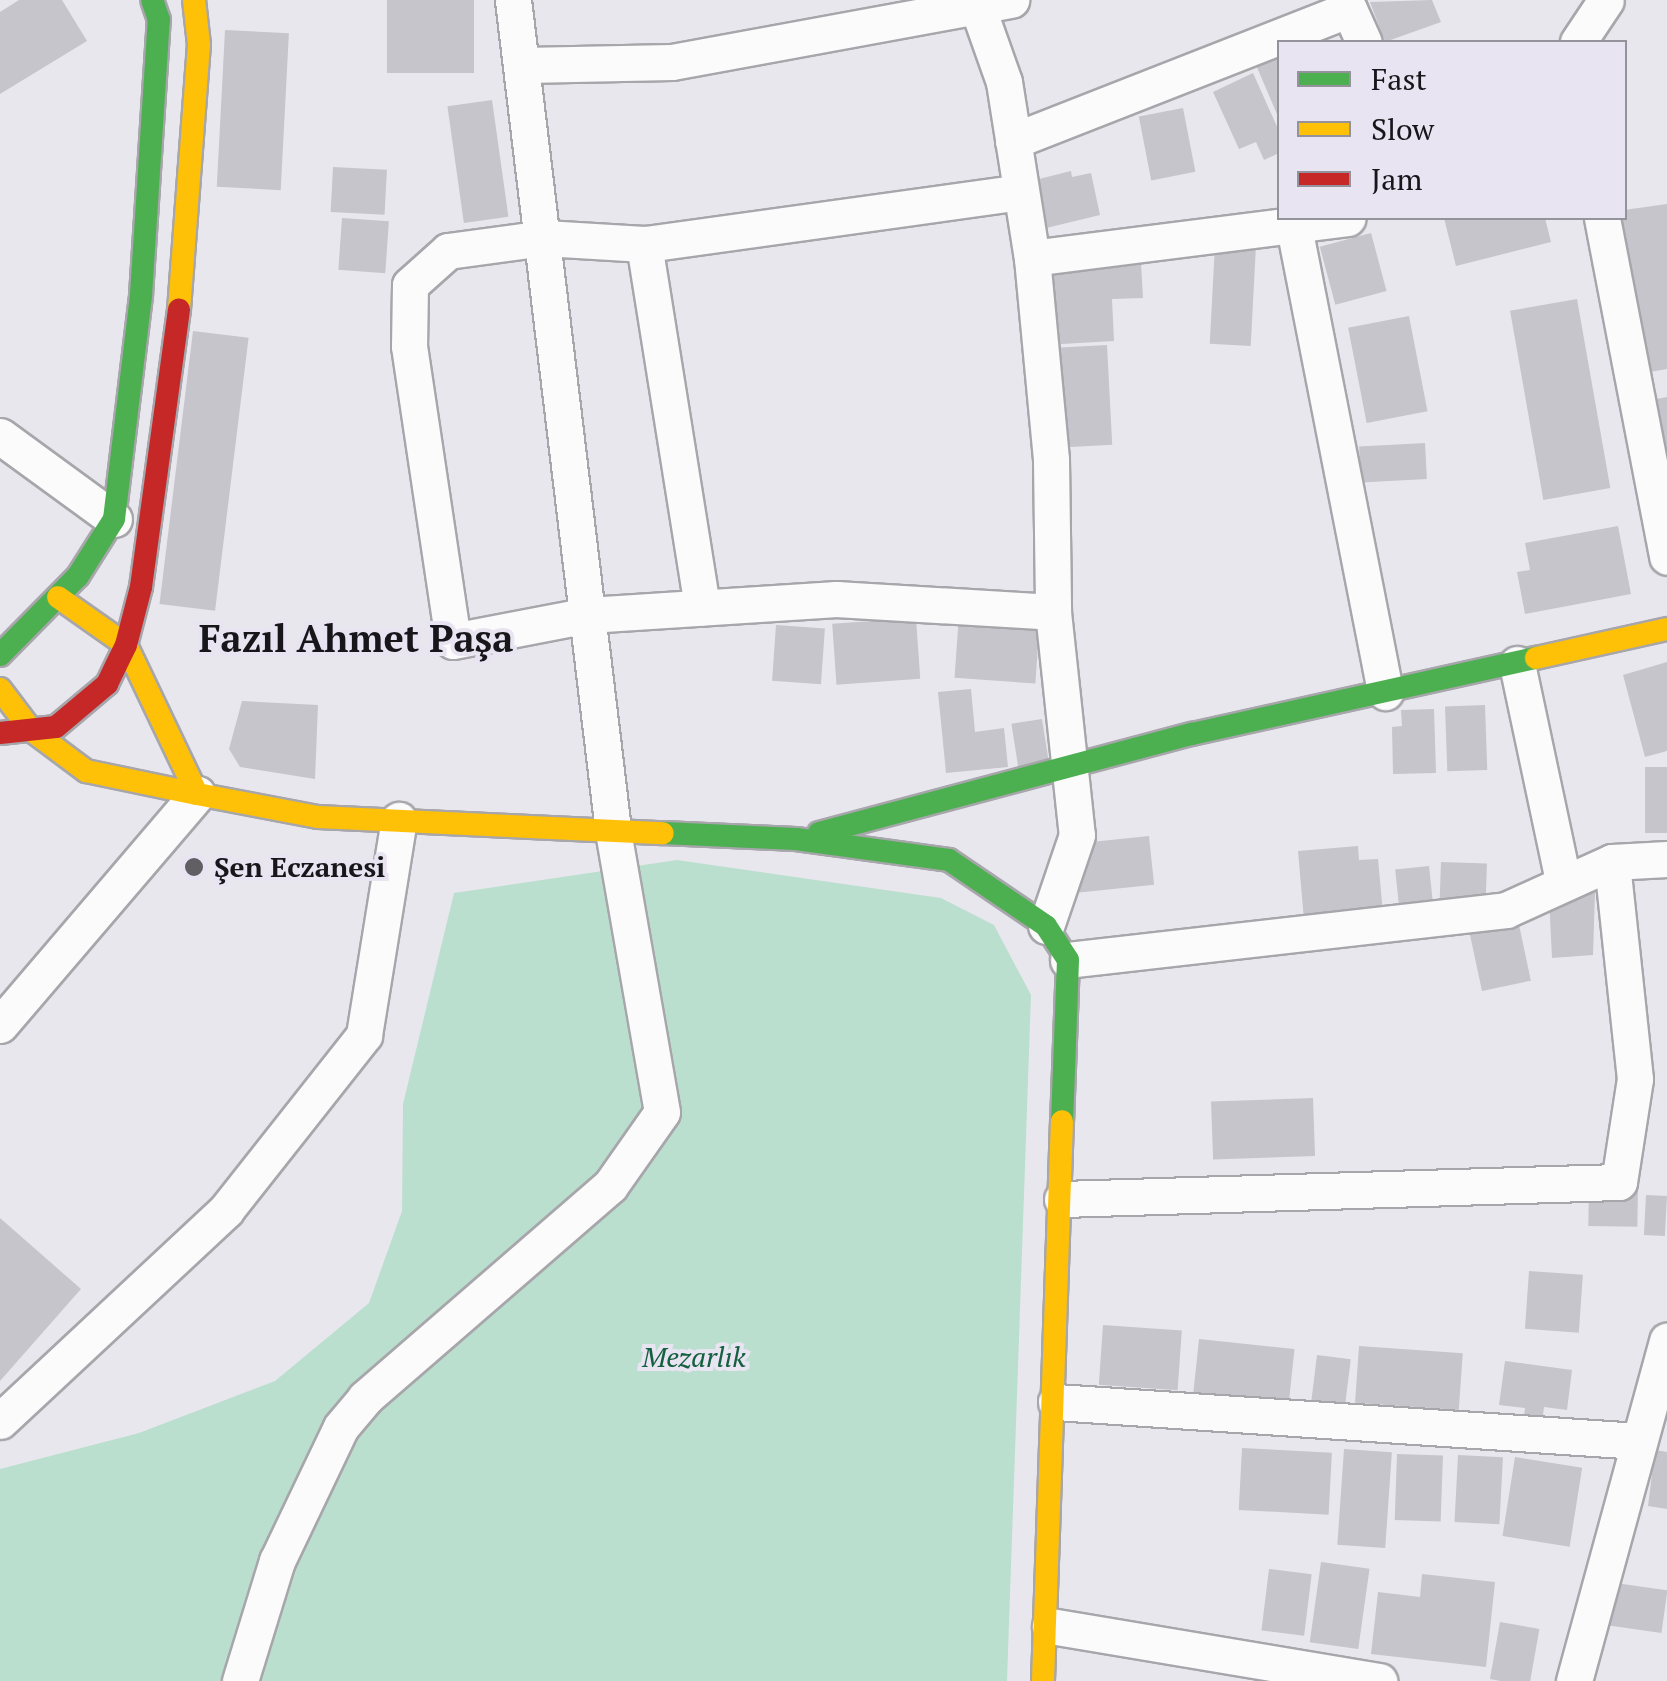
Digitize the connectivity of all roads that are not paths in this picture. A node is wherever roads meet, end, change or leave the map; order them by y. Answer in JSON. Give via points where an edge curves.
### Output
{"nodes":[{"id":1,"x":152,"y":0,"type":"edge"},
{"id":2,"x":194,"y":0,"type":"edge"},
{"id":3,"x":514,"y":0,"type":"edge"},
{"id":4,"x":1606,"y":0,"type":"edge"},
{"id":5,"x":988,"y":3,"type":"edge"},
{"id":6,"x":1363,"y":40,"type":"edge"},
{"id":7,"x":1579,"y":40,"type":"edge"},
{"id":8,"x":524,"y":64,"type":"junction"},
{"id":9,"x":1013,"y":141,"type":"junction"},
{"id":10,"x":1021,"y":192,"type":"junction"},
{"id":11,"x":1335,"y":220,"type":"edge"},
{"id":12,"x":1602,"y":220,"type":"edge"},
{"id":13,"x":1294,"y":227,"type":"junction"},
{"id":14,"x":544,"y":238,"type":"junction"},
{"id":15,"x":644,"y":244,"type":"junction"},
{"id":16,"x":1032,"y":258,"type":"junction"},
{"id":17,"x":0,"y":436,"type":"edge"},
{"id":18,"x":114,"y":519,"type":"junction"},
{"id":19,"x":1667,"y":557,"type":"edge"},
{"id":20,"x":58,"y":598,"type":"junction"},
{"id":21,"x":702,"y":607,"type":"junction"},
{"id":22,"x":1053,"y":612,"type":"junction"},
{"id":23,"x":588,"y":614,"type":"junction"},
{"id":24,"x":1667,"y":629,"type":"edge"},
{"id":25,"x":126,"y":646,"type":"junction"},
{"id":26,"x":0,"y":655,"type":"edge"},
{"id":27,"x":1517,"y":664,"type":"junction"},
{"id":28,"x":0,"y":689,"type":"edge"},
{"id":29,"x":1386,"y":692,"type":"junction"},
{"id":30,"x":30,"y":730,"type":"junction"},
{"id":31,"x":0,"y":733,"type":"edge"},
{"id":32,"x":1067,"y":767,"type":"junction"},
{"id":33,"x":197,"y":794,"type":"junction"},
{"id":34,"x":399,"y":820,"type":"junction"},
{"id":35,"x":612,"y":830,"type":"junction"},
{"id":36,"x":796,"y":838,"type":"junction"},
{"id":37,"x":1667,"y":858,"type":"edge"},
{"id":38,"x":1612,"y":862,"type":"junction"},
{"id":39,"x":1563,"y":881,"type":"junction"},
{"id":40,"x":1046,"y":926,"type":"junction"},
{"id":41,"x":1068,"y":960,"type":"junction"},
{"id":42,"x":0,"y":1025,"type":"edge"},
{"id":43,"x":1062,"y":1199,"type":"junction"},
{"id":44,"x":1667,"y":1340,"type":"edge"},
{"id":45,"x":1056,"y":1402,"type":"junction"},
{"id":46,"x":0,"y":1421,"type":"edge"},
{"id":47,"x":1640,"y":1441,"type":"junction"},
{"id":48,"x":1050,"y":1626,"type":"junction"},
{"id":49,"x":240,"y":1681,"type":"edge"},
{"id":50,"x":1043,"y":1681,"type":"edge"},
{"id":51,"x":1379,"y":1681,"type":"edge"},
{"id":52,"x":1574,"y":1681,"type":"edge"}],
"edges":[{"from":1,"to":18,"type":"street","via":[[160,20],[142,275]]},
{"from":2,"to":25,"type":"street","via":[[199,44],[180,302],[141,587]]},
{"from":3,"to":8,"type":"street"},
{"from":4,"to":7,"type":"street"},
{"from":5,"to":8,"type":"street","via":[[672,62]]},
{"from":5,"to":9,"type":"street"},
{"from":6,"to":9,"type":"street","via":[[1349,9]]},
{"from":8,"to":14,"type":"street"},
{"from":9,"to":10,"type":"street"},
{"from":10,"to":15,"type":"street"},
{"from":10,"to":16,"type":"street"},
{"from":11,"to":13,"type":"street"},
{"from":12,"to":19,"type":"street"},
{"from":13,"to":16,"type":"street"},
{"from":13,"to":29,"type":"street"},
{"from":14,"to":15,"type":"street"},
{"from":14,"to":23,"type":"street"},
{"from":14,"to":23,"type":"street","via":[[448,251],[425,266],[410,285],[409,346],[454,641]]},
{"from":15,"to":21,"type":"street"},
{"from":16,"to":22,"type":"street","via":[[1051,460]]},
{"from":17,"to":18,"type":"street"},
{"from":18,"to":20,"type":"street"},
{"from":20,"to":25,"type":"street"},
{"from":20,"to":26,"type":"street"},
{"from":21,"to":22,"type":"street","via":[[836,599]]},
{"from":21,"to":23,"type":"street"},
{"from":22,"to":32,"type":"street"},
{"from":23,"to":35,"type":"street"},
{"from":24,"to":27,"type":"street"},
{"from":25,"to":30,"type":"street","via":[[107,684],[56,727]]},
{"from":25,"to":33,"type":"street"},
{"from":27,"to":29,"type":"street"},
{"from":27,"to":39,"type":"street"},
{"from":28,"to":30,"type":"street"},
{"from":29,"to":32,"type":"street"},
{"from":30,"to":31,"type":"street"},
{"from":30,"to":33,"type":"street","via":[[86,771]]},
{"from":32,"to":36,"type":"street"},
{"from":32,"to":40,"type":"street","via":[[1077,835]]},
{"from":33,"to":34,"type":"street","via":[[318,817]]},
{"from":33,"to":42,"type":"street"},
{"from":34,"to":35,"type":"street"},
{"from":34,"to":46,"type":"street","via":[[364,1036],[226,1210]]},
{"from":35,"to":36,"type":"street"},
{"from":35,"to":49,"type":"street","via":[[662,1112],[610,1186],[365,1398],[341,1427],[277,1561]]},
{"from":36,"to":40,"type":"street","via":[[949,860]]},
{"from":37,"to":38,"type":"street"},
{"from":38,"to":39,"type":"street"},
{"from":38,"to":43,"type":"street","via":[[1634,1078],[1619,1182]]},
{"from":39,"to":41,"type":"street","via":[[1506,910]]},
{"from":40,"to":41,"type":"street"},
{"from":41,"to":43,"type":"street"},
{"from":43,"to":45,"type":"street"},
{"from":44,"to":47,"type":"street"},
{"from":45,"to":47,"type":"street"},
{"from":45,"to":48,"type":"street"},
{"from":47,"to":52,"type":"street"},
{"from":48,"to":50,"type":"street"},
{"from":48,"to":51,"type":"street"}]}
